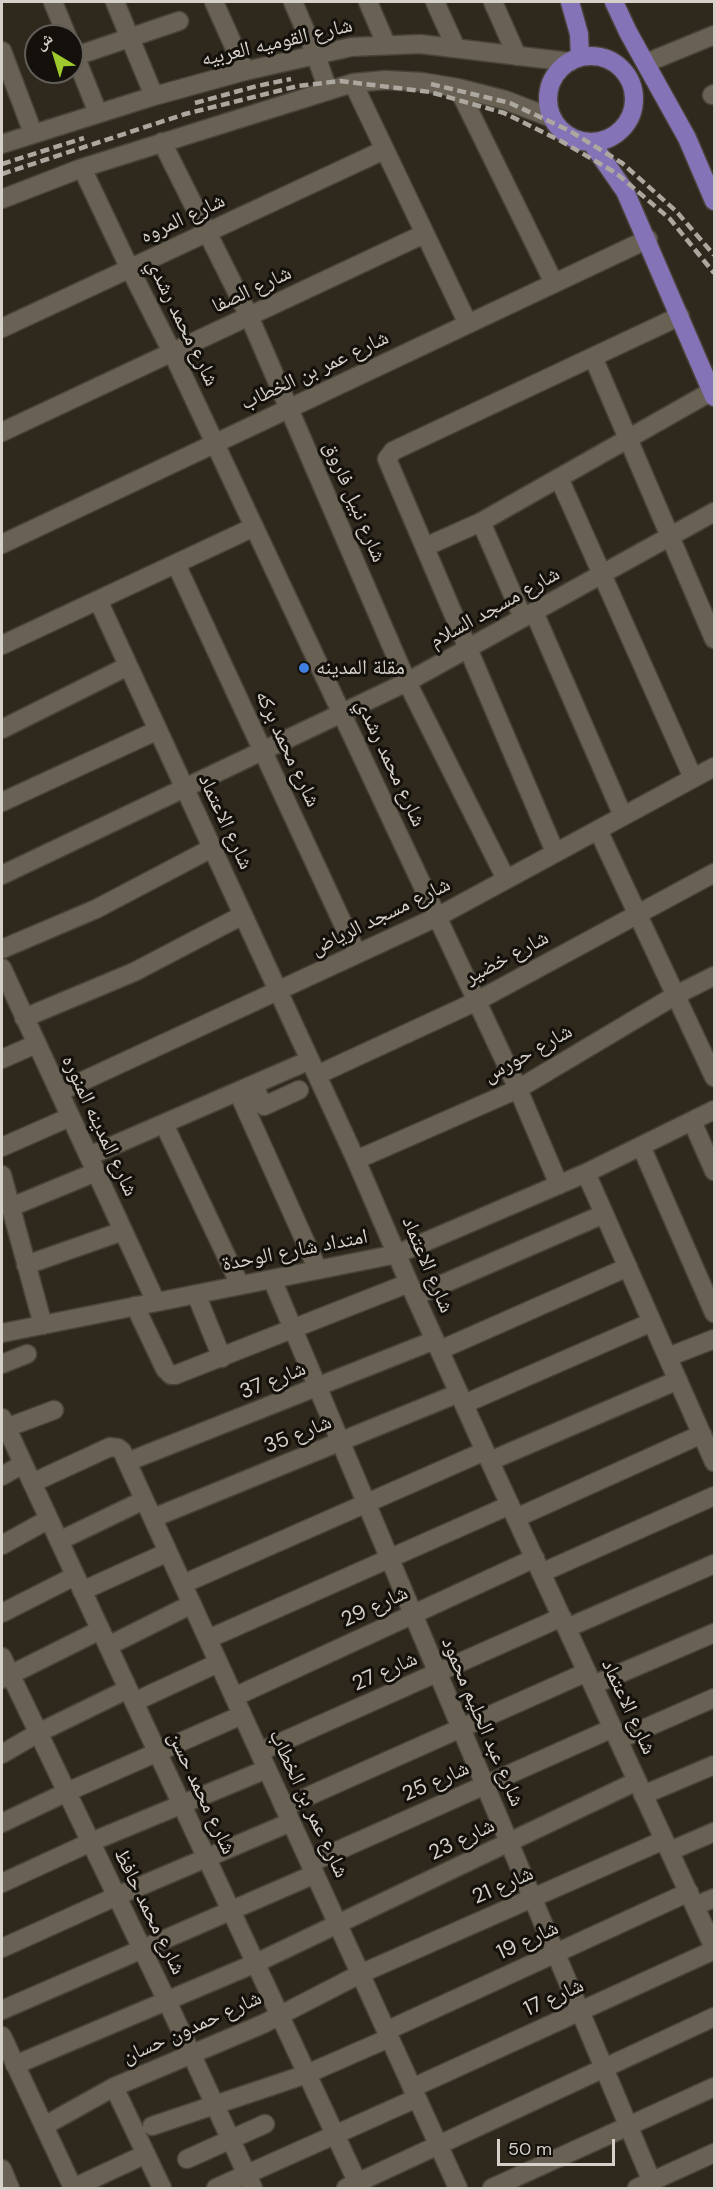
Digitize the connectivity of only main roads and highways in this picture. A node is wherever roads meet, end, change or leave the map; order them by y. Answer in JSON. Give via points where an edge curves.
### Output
{"nodes":[{"id":1,"x":570,"y":2,"type":"edge"},
{"id":2,"x":615,"y":2,"type":"edge"},
{"id":3,"x":575,"y":60,"type":"junction"},
{"id":4,"x":655,"y":79,"type":"junction"},
{"id":5,"x":632,"y":88,"type":"junction"},
{"id":6,"x":591,"y":142,"type":"junction"},
{"id":7,"x":714,"y":201,"type":"edge"},
{"id":8,"x":714,"y":393,"type":"edge"}],
"edges":[{"from":1,"to":3,"type":"main road","via":[[577,22]]},
{"from":2,"to":4,"type":"main road"},
{"from":3,"to":5,"type":"main road","via":[[608,60],[623,72]]},
{"from":3,"to":6,"type":"main road","via":[[556,74],[548,100],[557,126],[572,138]]},
{"from":4,"to":5,"type":"main road"},
{"from":4,"to":7,"type":"main road","via":[[687,138]]},
{"from":5,"to":6,"type":"main road","via":[[633,108],[624,125],[609,138]]},
{"from":6,"to":8,"type":"main road","via":[[618,178],[648,239]]}]}
